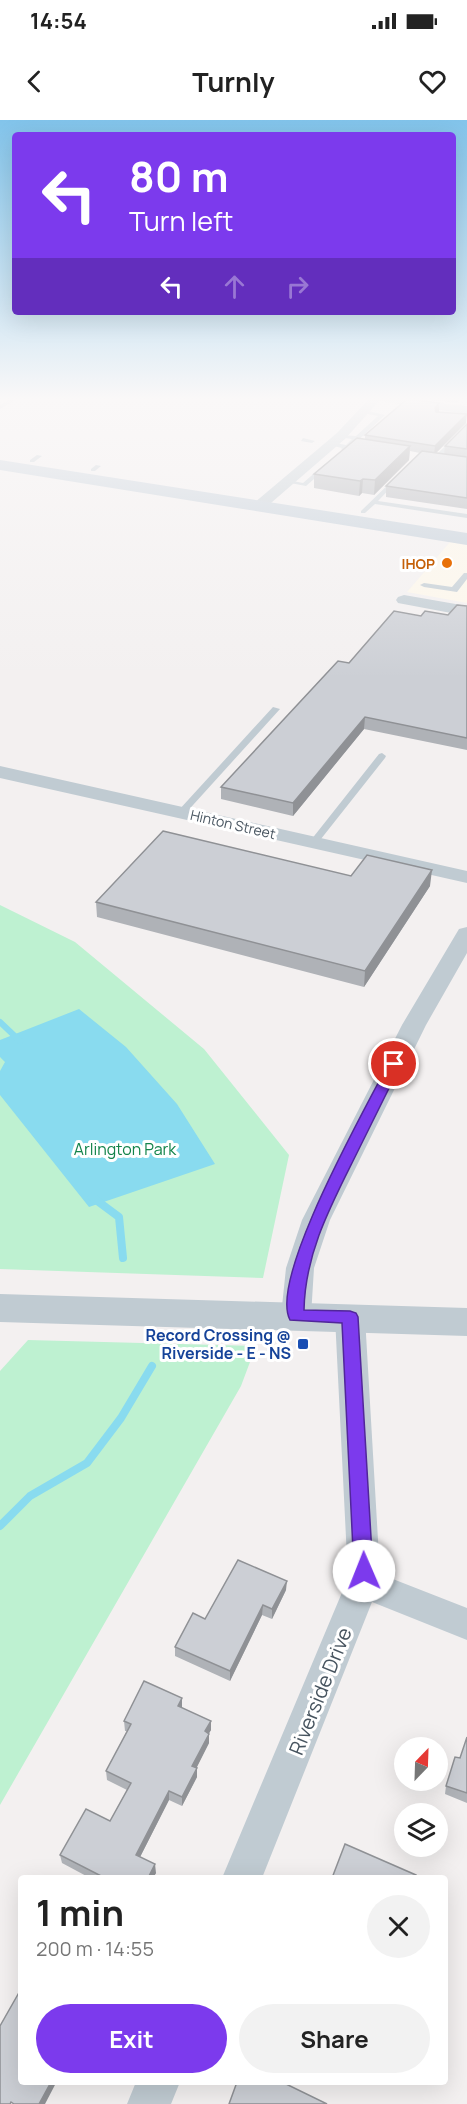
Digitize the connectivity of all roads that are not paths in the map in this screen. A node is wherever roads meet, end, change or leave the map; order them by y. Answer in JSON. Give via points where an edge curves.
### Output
{"nodes":[{"id":1,"x":191,"y":493,"type":"edge"},
{"id":2,"x":202,"y":493,"type":"edge"},
{"id":3,"x":260,"y":493,"type":"edge"},
{"id":4,"x":270,"y":493,"type":"edge"},
{"id":5,"x":382,"y":493,"type":"edge"},
{"id":6,"x":251,"y":504,"type":"junction"},
{"id":7,"x":368,"y":507,"type":"junction"},
{"id":8,"x":467,"y":516,"type":"edge"},
{"id":9,"x":467,"y":528,"type":"edge"},
{"id":10,"x":467,"y":539,"type":"edge"},
{"id":11,"x":467,"y":575,"type":"edge"},
{"id":12,"x":424,"y":585,"type":"dead end"},
{"id":13,"x":401,"y":599,"type":"dead end"},
{"id":14,"x":467,"y":611,"type":"edge"},
{"id":15,"x":276,"y":709,"type":"dead end"},
{"id":16,"x":382,"y":756,"type":"dead end"},
{"id":17,"x":0,"y":772,"type":"edge"},
{"id":18,"x":181,"y":813,"type":"junction"},
{"id":19,"x":314,"y":843,"type":"junction"},
{"id":20,"x":467,"y":877,"type":"edge"},
{"id":21,"x":467,"y":934,"type":"edge"},
{"id":22,"x":0,"y":1308,"type":"edge"},
{"id":23,"x":296,"y":1316,"type":"junction"},
{"id":24,"x":350,"y":1317,"type":"junction"},
{"id":25,"x":467,"y":1322,"type":"edge"},
{"id":26,"x":363,"y":1583,"type":"junction"},
{"id":27,"x":467,"y":1623,"type":"edge"},
{"id":28,"x":243,"y":1875,"type":"edge"},
{"id":29,"x":157,"y":2085,"type":"edge"},
{"id":30,"x":149,"y":2104,"type":"edge"}],
"edges":[{"from":1,"to":6,"type":"main road"},
{"from":2,"to":6,"type":"main road"},
{"from":3,"to":6,"type":"street"},
{"from":4,"to":6,"type":"street"},
{"from":5,"to":7,"type":"lane"},
{"from":6,"to":7,"type":"main road"},
{"from":6,"to":10,"type":"main road"},
{"from":7,"to":8,"type":"lane"},
{"from":7,"to":9,"type":"main road"},
{"from":11,"to":12,"type":"lane","via":[[454,590]]},
{"from":13,"to":14,"type":"street"},
{"from":15,"to":18,"type":"lane"},
{"from":16,"to":19,"type":"lane"},
{"from":17,"to":18,"type":"street","name":"Hinton Street"},
{"from":18,"to":19,"type":"street","name":"Hinton Street"},
{"from":19,"to":20,"type":"street","name":"Hinton Street"},
{"from":21,"to":23,"type":"street","via":[[414,1025],[316,1220],[300,1268]]},
{"from":22,"to":23,"type":"street"},
{"from":23,"to":24,"type":"street"},
{"from":24,"to":25,"type":"street"},
{"from":24,"to":26,"type":"street","name":"Riverside Drive"},
{"from":26,"to":27,"type":"street"},
{"from":26,"to":28,"type":"street","name":"Riverside Drive"},
{"from":29,"to":30,"type":"street"}]}
